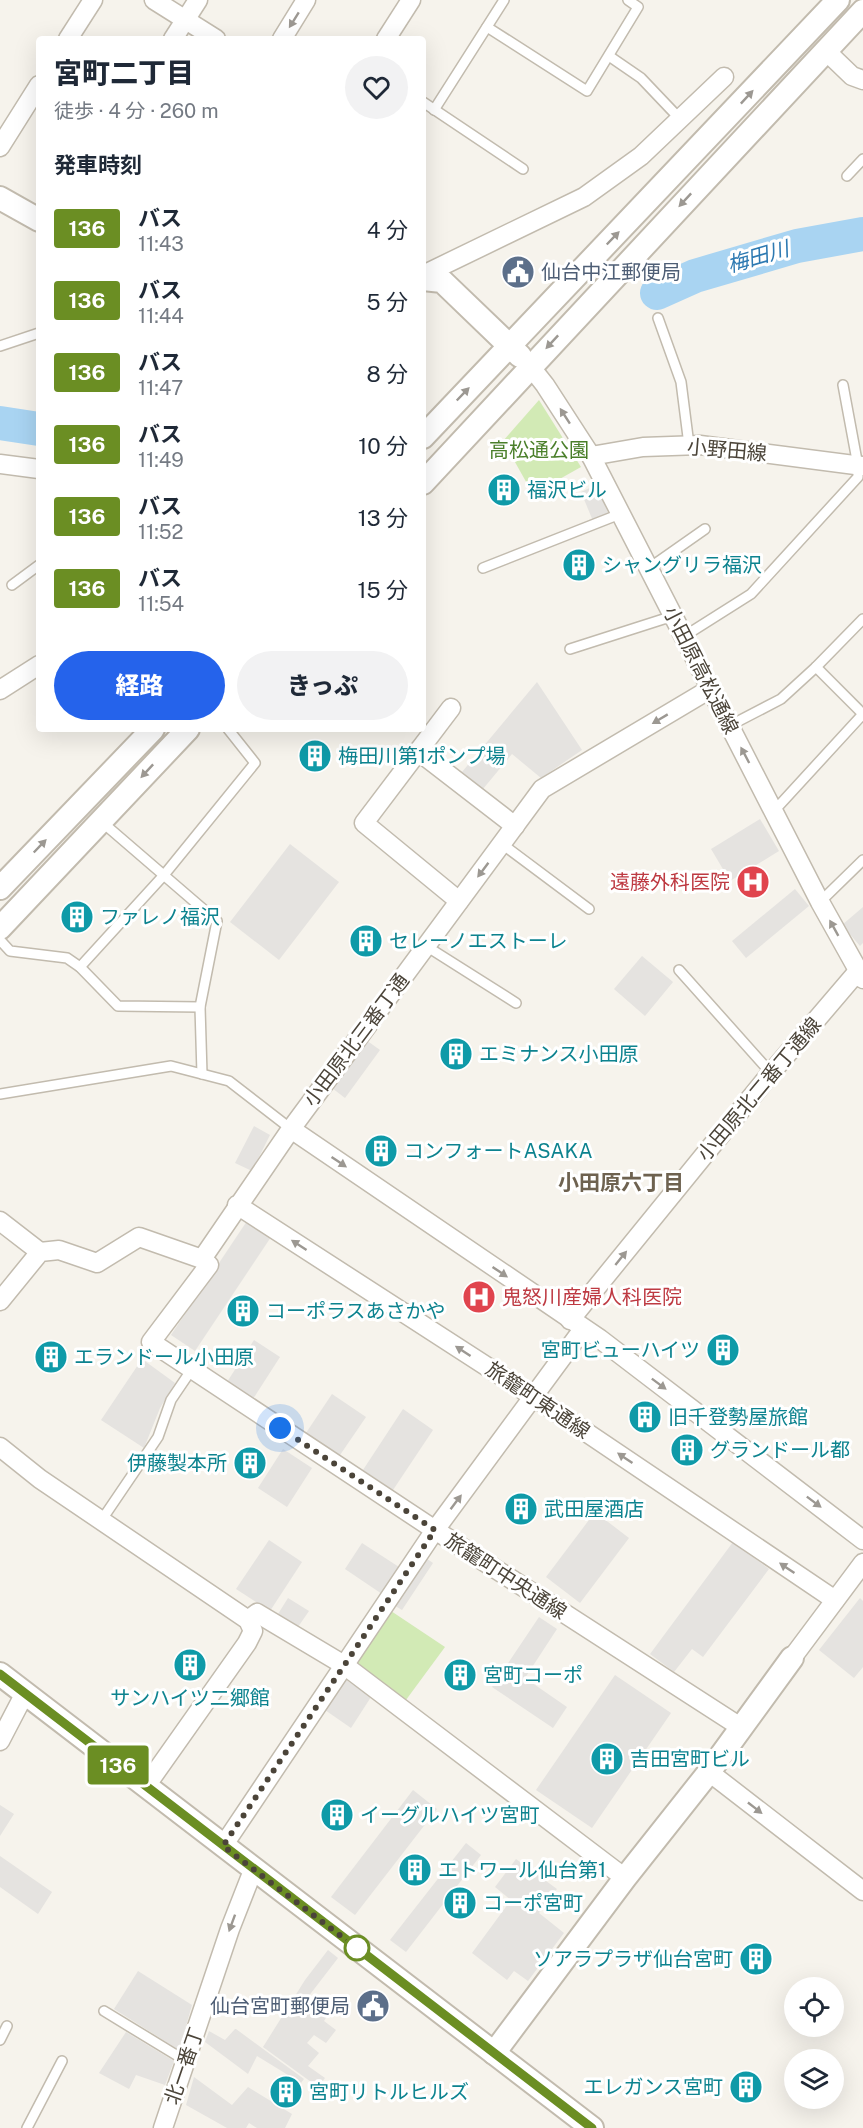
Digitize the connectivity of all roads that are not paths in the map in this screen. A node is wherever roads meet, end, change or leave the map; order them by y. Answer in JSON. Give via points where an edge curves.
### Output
{"nodes":[{"id":1,"x":93,"y":0,"type":"edge"},
{"id":2,"x":154,"y":0,"type":"edge"},
{"id":3,"x":198,"y":0,"type":"edge"},
{"id":4,"x":306,"y":0,"type":"edge"},
{"id":5,"x":411,"y":0,"type":"edge"},
{"id":6,"x":504,"y":0,"type":"edge"},
{"id":7,"x":628,"y":0,"type":"edge"},
{"id":8,"x":838,"y":0,"type":"edge"},
{"id":9,"x":863,"y":11,"type":"edge"},
{"id":10,"x":186,"y":20,"type":"junction"},
{"id":11,"x":487,"y":27,"type":"junction"},
{"id":12,"x":70,"y":36,"type":"edge"},
{"id":13,"x":175,"y":36,"type":"edge"},
{"id":14,"x":211,"y":36,"type":"edge"},
{"id":15,"x":284,"y":36,"type":"edge"},
{"id":16,"x":388,"y":36,"type":"edge"},
{"id":17,"x":826,"y":51,"type":"junction"},
{"id":18,"x":609,"y":56,"type":"junction"},
{"id":19,"x":724,"y":77,"type":"dead end"},
{"id":20,"x":863,"y":80,"type":"edge"},
{"id":21,"x":36,"y":90,"type":"edge"},
{"id":22,"x":426,"y":104,"type":"edge"},
{"id":23,"x":434,"y":110,"type":"junction"},
{"id":24,"x":680,"y":119,"type":"junction"},
{"id":25,"x":0,"y":147,"type":"edge"},
{"id":26,"x":863,"y":159,"type":"edge"},
{"id":27,"x":523,"y":169,"type":"dead end"},
{"id":28,"x":848,"y":176,"type":"dead end"},
{"id":29,"x":0,"y":198,"type":"edge"},
{"id":30,"x":36,"y":218,"type":"edge"},
{"id":31,"x":426,"y":276,"type":"edge"},
{"id":32,"x":426,"y":278,"type":"edge"},
{"id":33,"x":658,"y":318,"type":"dead end"},
{"id":34,"x":36,"y":334,"type":"edge"},
{"id":35,"x":0,"y":346,"type":"edge"},
{"id":36,"x":510,"y":347,"type":"junction"},
{"id":37,"x":530,"y":366,"type":"junction"},
{"id":38,"x":843,"y":385,"type":"dead end"},
{"id":39,"x":426,"y":434,"type":"edge"},
{"id":40,"x":689,"y":445,"type":"junction"},
{"id":41,"x":591,"y":456,"type":"junction"},
{"id":42,"x":0,"y":464,"type":"edge"},
{"id":43,"x":861,"y":466,"type":"edge"},
{"id":44,"x":36,"y":469,"type":"edge"},
{"id":45,"x":426,"y":480,"type":"edge"},
{"id":46,"x":620,"y":514,"type":"junction"},
{"id":47,"x":705,"y":529,"type":"dead end"},
{"id":48,"x":36,"y":567,"type":"edge"},
{"id":49,"x":483,"y":568,"type":"dead end"},
{"id":50,"x":648,"y":569,"type":"junction"},
{"id":51,"x":12,"y":585,"type":"dead end"},
{"id":52,"x":673,"y":616,"type":"junction"},
{"id":53,"x":863,"y":619,"type":"edge"},
{"id":54,"x":683,"y":637,"type":"junction"},
{"id":55,"x":570,"y":649,"type":"dead end"},
{"id":56,"x":36,"y":666,"type":"edge"},
{"id":57,"x":816,"y":667,"type":"junction"},
{"id":58,"x":710,"y":689,"type":"junction"},
{"id":59,"x":0,"y":690,"type":"edge"},
{"id":60,"x":451,"y":708,"type":"dead end"},
{"id":61,"x":863,"y":714,"type":"edge"},
{"id":62,"x":729,"y":726,"type":"junction"},
{"id":63,"x":150,"y":732,"type":"edge"},
{"id":64,"x":185,"y":732,"type":"edge"},
{"id":65,"x":230,"y":732,"type":"edge"},
{"id":66,"x":418,"y":751,"type":"junction"},
{"id":67,"x":774,"y":811,"type":"junction"},
{"id":68,"x":101,"y":821,"type":"junction"},
{"id":69,"x":515,"y":826,"type":"junction"},
{"id":70,"x":502,"y":844,"type":"junction"},
{"id":71,"x":863,"y":860,"type":"edge"},
{"id":72,"x":164,"y":875,"type":"junction"},
{"id":73,"x":0,"y":888,"type":"edge"},
{"id":74,"x":459,"y":901,"type":"junction"},
{"id":75,"x":820,"y":902,"type":"junction"},
{"id":76,"x":589,"y":909,"type":"dead end"},
{"id":77,"x":0,"y":928,"type":"edge"},
{"id":78,"x":0,"y":940,"type":"edge"},
{"id":79,"x":426,"y":946,"type":"junction"},
{"id":80,"x":80,"y":967,"type":"junction"},
{"id":81,"x":679,"y":970,"type":"dead end"},
{"id":82,"x":860,"y":975,"type":"edge"},
{"id":83,"x":516,"y":1003,"type":"dead end"},
{"id":84,"x":201,"y":1006,"type":"junction"},
{"id":85,"x":771,"y":1073,"type":"junction"},
{"id":86,"x":202,"y":1074,"type":"junction"},
{"id":87,"x":0,"y":1094,"type":"edge"},
{"id":88,"x":291,"y":1129,"type":"junction"},
{"id":89,"x":237,"y":1205,"type":"junction"},
{"id":90,"x":0,"y":1221,"type":"edge"},
{"id":91,"x":40,"y":1252,"type":"junction"},
{"id":92,"x":202,"y":1259,"type":"junction"},
{"id":93,"x":0,"y":1301,"type":"edge"},
{"id":94,"x":577,"y":1324,"type":"junction"},
{"id":95,"x":192,"y":1369,"type":"junction"},
{"id":96,"x":534,"y":1397,"type":"junction"},
{"id":97,"x":0,"y":1448,"type":"edge"},
{"id":98,"x":101,"y":1521,"type":"junction"},
{"id":99,"x":435,"y":1530,"type":"junction"},
{"id":100,"x":863,"y":1540,"type":"edge"},
{"id":101,"x":863,"y":1563,"type":"edge"},
{"id":102,"x":835,"y":1600,"type":"junction"},
{"id":103,"x":248,"y":1620,"type":"junction"},
{"id":104,"x":792,"y":1658,"type":"joint"},
{"id":105,"x":344,"y":1665,"type":"junction"},
{"id":106,"x":0,"y":1674,"type":"edge"},
{"id":107,"x":25,"y":1693,"type":"junction"},
{"id":108,"x":742,"y":1728,"type":"junction"},
{"id":109,"x":0,"y":1741,"type":"edge"},
{"id":110,"x":709,"y":1772,"type":"junction"},
{"id":111,"x":146,"y":1786,"type":"junction"},
{"id":112,"x":223,"y":1846,"type":"junction"},
{"id":113,"x":255,"y":1869,"type":"junction"},
{"id":114,"x":625,"y":1878,"type":"junction"},
{"id":115,"x":863,"y":1891,"type":"edge"},
{"id":116,"x":104,"y":2011,"type":"dead end"},
{"id":117,"x":7,"y":2026,"type":"dead end"},
{"id":118,"x":0,"y":2040,"type":"edge"},
{"id":119,"x":494,"y":2053,"type":"junction"},
{"id":120,"x":62,"y":2061,"type":"dead end"},
{"id":121,"x":186,"y":2061,"type":"junction"},
{"id":122,"x":27,"y":2128,"type":"edge"},
{"id":123,"x":163,"y":2128,"type":"edge"},
{"id":124,"x":592,"y":2128,"type":"edge"}],
"edges":[{"from":1,"to":12,"type":"street"},
{"from":2,"to":10,"type":"street"},
{"from":3,"to":10,"type":"street"},
{"from":4,"to":15,"type":"street","one_way":true},
{"from":5,"to":16,"type":"street"},
{"from":6,"to":11,"type":"lane"},
{"from":7,"to":18,"type":"lane","via":[[638,7]]},
{"from":36,"to":8,"type":"street","one_way":true},
{"from":9,"to":17,"type":"street"},
{"from":10,"to":13,"type":"street"},
{"from":10,"to":14,"type":"street"},
{"from":11,"to":18,"type":"lane","via":[[587,91]]},
{"from":11,"to":23,"type":"lane"},
{"from":17,"to":20,"type":"street","via":[[852,76]]},
{"from":17,"to":37,"type":"street","one_way":true},
{"from":18,"to":24,"type":"lane","via":[[641,78]]},
{"from":19,"to":24,"type":"street"},
{"from":21,"to":25,"type":"street"},
{"from":22,"to":23,"type":"lane"},
{"from":23,"to":27,"type":"lane"},
{"from":24,"to":31,"type":"street","via":[[641,156],[585,197]]},
{"from":26,"to":28,"type":"lane"},
{"from":29,"to":30,"type":"street"},
{"from":32,"to":36,"type":"street","via":[[442,281]]},
{"from":33,"to":40,"type":"lane","via":[[681,382]]},
{"from":34,"to":35,"type":"lane"},
{"from":36,"to":37,"type":"street"},
{"from":39,"to":36,"type":"street","one_way":true},
{"from":41,"to":37,"type":"street","name":"小田原高松通線","one_way":true},
{"from":37,"to":45,"type":"street"},
{"from":38,"to":43,"type":"lane"},
{"from":40,"to":41,"type":"street","name":"小野田線","via":[[643,447]]},
{"from":40,"to":43,"type":"street","name":"小野田線"},
{"from":41,"to":46,"type":"street","name":"小田原高松通線"},
{"from":42,"to":44,"type":"street"},
{"from":43,"to":54,"type":"lane","via":[[858,477],[751,594]]},
{"from":46,"to":49,"type":"lane"},
{"from":46,"to":50,"type":"street","name":"小田原高松通線"},
{"from":47,"to":50,"type":"lane"},
{"from":48,"to":51,"type":"lane"},
{"from":50,"to":52,"type":"street","name":"小田原高松通線"},
{"from":52,"to":54,"type":"street","name":"小田原高松通線"},
{"from":52,"to":55,"type":"lane"},
{"from":53,"to":57,"type":"lane"},
{"from":54,"to":58,"type":"street","name":"小田原高松通線"},
{"from":56,"to":59,"type":"street"},
{"from":57,"to":61,"type":"lane"},
{"from":57,"to":62,"type":"lane","via":[[781,699]]},
{"from":58,"to":62,"type":"street","name":"小田原高松通線"},
{"from":58,"to":69,"type":"street","name":"小田原北三番丁通","one_way":true,"via":[[542,789]]},
{"from":60,"to":66,"type":"street"},
{"from":61,"to":67,"type":"lane"},
{"from":67,"to":62,"type":"street","name":"小田原高松通線","one_way":true},
{"from":73,"to":63,"type":"street","one_way":true},
{"from":64,"to":68,"type":"street","one_way":true},
{"from":65,"to":72,"type":"lane","via":[[255,763]]},
{"from":66,"to":69,"type":"street"},
{"from":66,"to":74,"type":"street","via":[[364,823]]},
{"from":67,"to":75,"type":"street","name":"小田原高松通線"},
{"from":68,"to":72,"type":"lane"},
{"from":68,"to":77,"type":"street"},
{"from":69,"to":70,"type":"street","name":"小田原北三番丁通"},
{"from":70,"to":74,"type":"street","name":"小田原北三番丁通","one_way":true},
{"from":70,"to":76,"type":"lane"},
{"from":71,"to":75,"type":"lane"},
{"from":72,"to":80,"type":"lane"},
{"from":72,"to":84,"type":"lane","via":[[217,921]]},
{"from":74,"to":79,"type":"street","name":"小田原北三番丁通"},
{"from":82,"to":75,"type":"street","name":"小田原高松通線","one_way":true},
{"from":78,"to":80,"type":"lane","via":[[10,951],[67,958]]},
{"from":79,"to":83,"type":"lane"},
{"from":79,"to":88,"type":"street","name":"小田原北三番丁通"},
{"from":80,"to":84,"type":"lane","via":[[118,1006]]},
{"from":81,"to":85,"type":"lane"},
{"from":82,"to":85,"type":"street","name":"小田原北二番丁通線"},
{"from":84,"to":86,"type":"lane"},
{"from":94,"to":85,"type":"street","name":"小田原北二番丁通線","one_way":true},
{"from":86,"to":87,"type":"lane","via":[[171,1066]]},
{"from":86,"to":88,"type":"lane","via":[[229,1081]]},
{"from":88,"to":89,"type":"street","name":"小田原北三番丁通"},
{"from":88,"to":94,"type":"street","one_way":true},
{"from":89,"to":92,"type":"street","name":"小田原北三番丁通"},
{"from":96,"to":89,"type":"street","name":"旅籠町東通線","one_way":true},
{"from":90,"to":91,"type":"street"},
{"from":91,"to":92,"type":"street","via":[[59,1250],[98,1263],[139,1236]]},
{"from":91,"to":93,"type":"street"},
{"from":92,"to":95,"type":"street","name":"旅籠町中央通線","via":[[210,1265],[151,1342]]},
{"from":94,"to":96,"type":"street","name":"小田原北二番丁通線"},
{"from":94,"to":100,"type":"street","one_way":true},
{"from":95,"to":98,"type":"lane","via":[[171,1400],[158,1437]]},
{"from":95,"to":99,"type":"street","name":"旅籠町中央通線"},
{"from":99,"to":96,"type":"street","name":"小田原北二番丁通線","one_way":true},
{"from":102,"to":96,"type":"street","name":"旅籠町東通線","one_way":true},
{"from":97,"to":98,"type":"street"},
{"from":98,"to":103,"type":"street"},
{"from":99,"to":105,"type":"street","name":"小田原北二番丁通線"},
{"from":99,"to":108,"type":"street","name":"旅籠町中央通線"},
{"from":101,"to":102,"type":"street"},
{"from":102,"to":104,"type":"street"},
{"from":103,"to":105,"type":"street","via":[[256,1613]]},
{"from":103,"to":111,"type":"street","via":[[253,1631],[247,1643]]},
{"from":104,"to":108,"type":"street"},
{"from":105,"to":112,"type":"street","name":"小田原北二番丁通線"},
{"from":105,"to":114,"type":"street"},
{"from":106,"to":107,"type":"street"},
{"from":107,"to":109,"type":"street"},
{"from":107,"to":111,"type":"street"},
{"from":108,"to":110,"type":"street"},
{"from":110,"to":114,"type":"street"},
{"from":110,"to":115,"type":"street","one_way":true},
{"from":111,"to":112,"type":"street"},
{"from":112,"to":113,"type":"street"},
{"from":113,"to":119,"type":"street"},
{"from":113,"to":121,"type":"street","name":"北一番丁","one_way":true,"via":[[230,1929]]},
{"from":114,"to":119,"type":"street"},
{"from":116,"to":121,"type":"lane"},
{"from":117,"to":118,"type":"lane"},
{"from":119,"to":124,"type":"street"},
{"from":120,"to":122,"type":"lane"},
{"from":121,"to":123,"type":"street","name":"北一番丁"}]}
